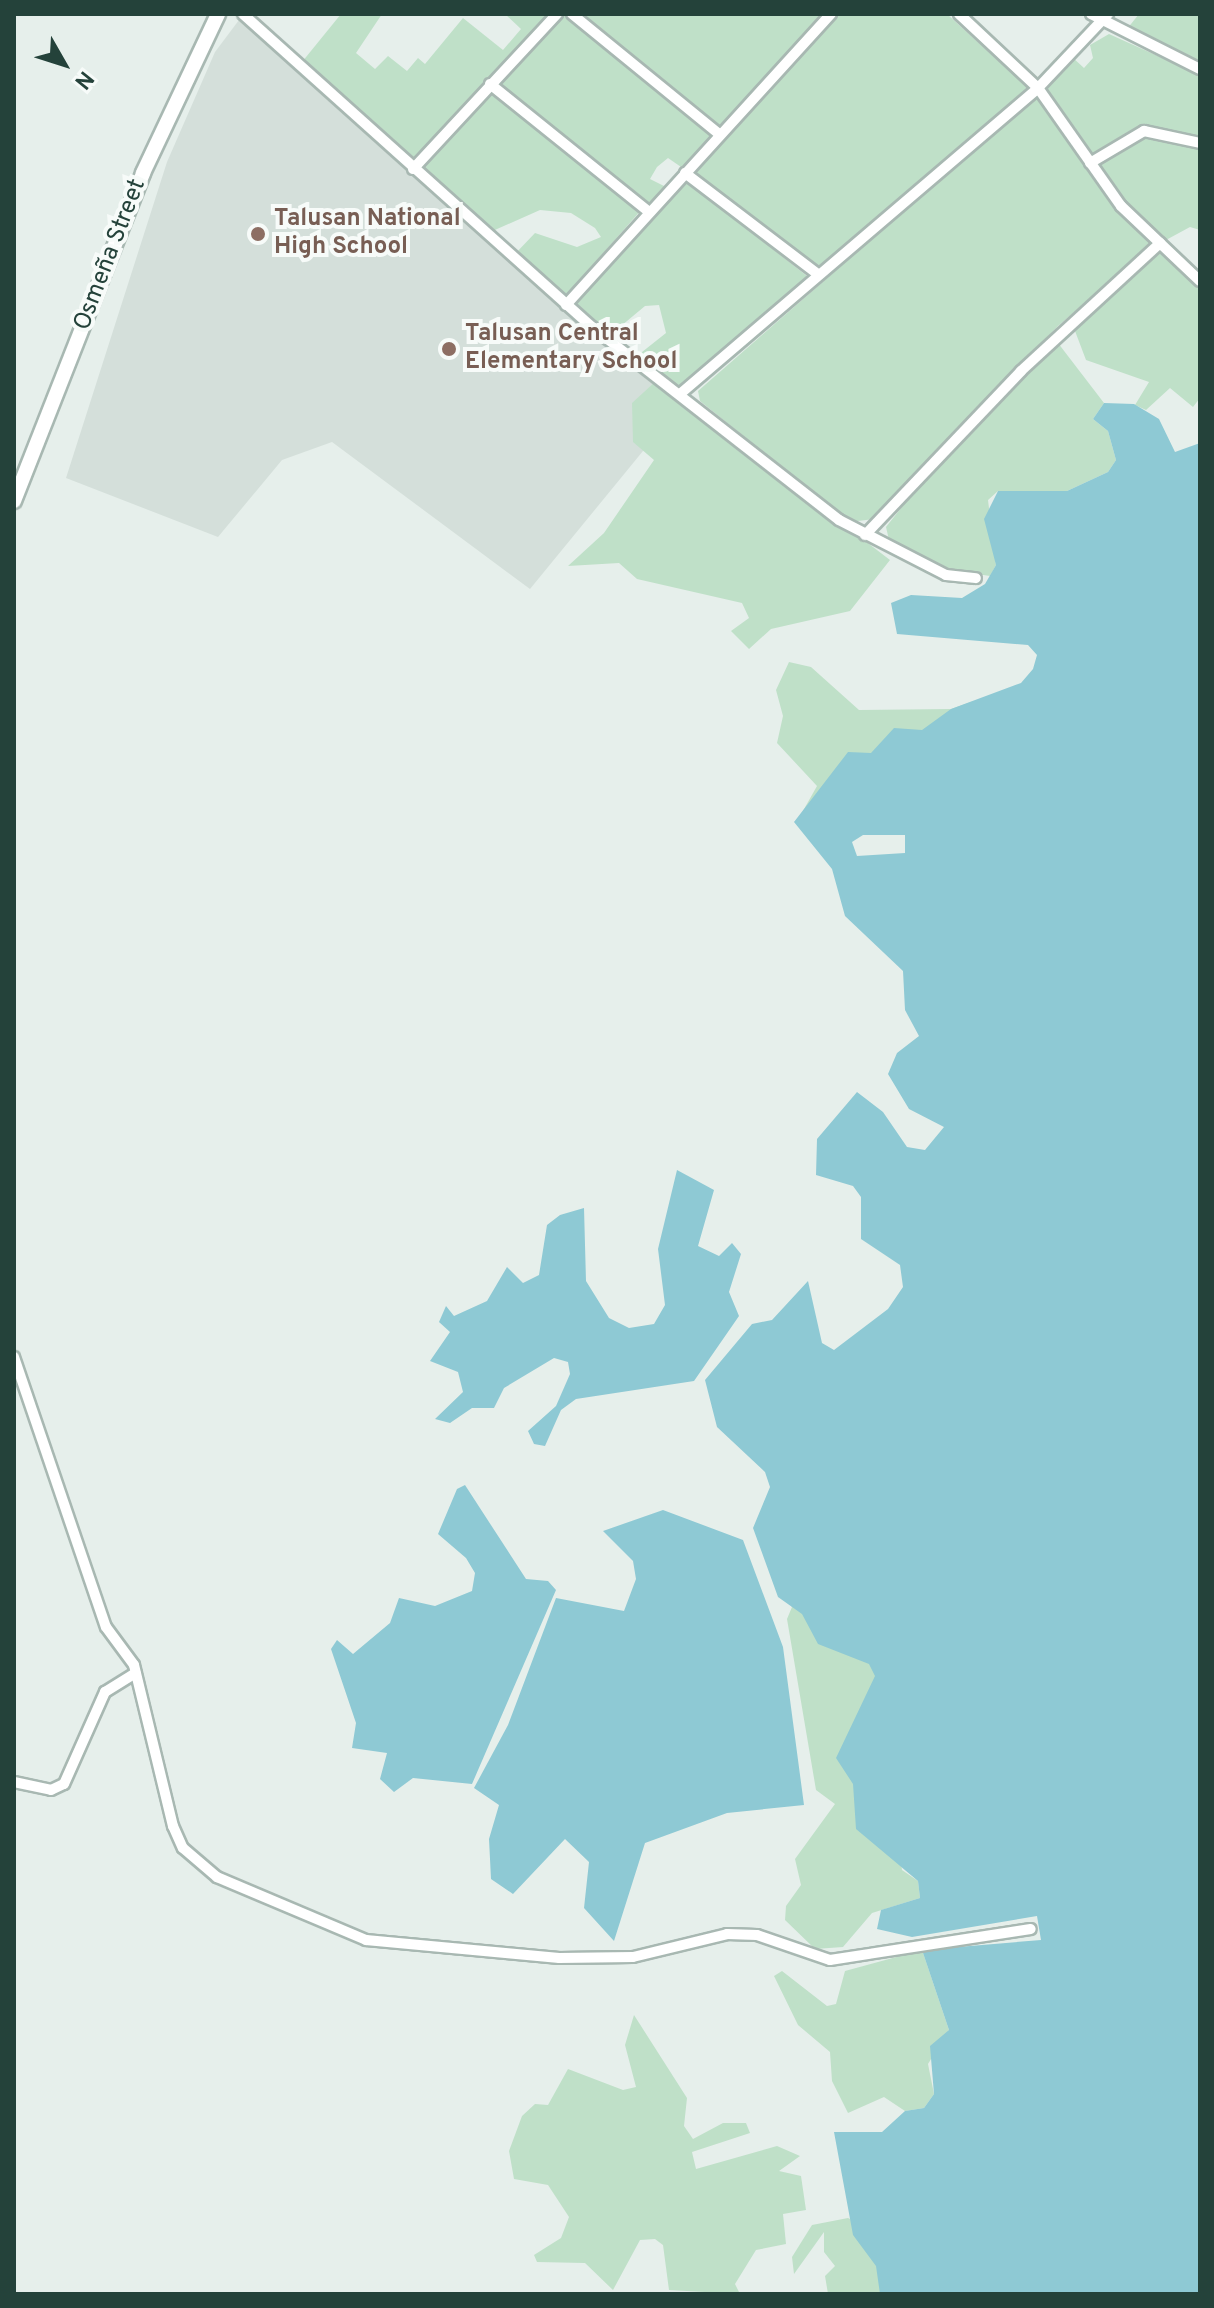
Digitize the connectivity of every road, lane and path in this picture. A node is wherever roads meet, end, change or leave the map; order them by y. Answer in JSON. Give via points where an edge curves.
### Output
{"nodes":[{"id":1,"x":218,"y":14,"type":"edge"},
{"id":2,"x":243,"y":14,"type":"edge"},
{"id":3,"x":557,"y":14,"type":"edge"},
{"id":4,"x":572,"y":14,"type":"edge"},
{"id":5,"x":831,"y":14,"type":"edge"},
{"id":6,"x":959,"y":14,"type":"edge"},
{"id":7,"x":1091,"y":14,"type":"edge"},
{"id":8,"x":1104,"y":17,"type":"edge"},
{"id":9,"x":1200,"y":69,"type":"edge"},
{"id":10,"x":490,"y":84,"type":"junction"},
{"id":11,"x":1038,"y":88,"type":"junction"},
{"id":12,"x":719,"y":134,"type":"junction"},
{"id":13,"x":1200,"y":143,"type":"edge"},
{"id":14,"x":1090,"y":163,"type":"junction"},
{"id":15,"x":413,"y":169,"type":"junction"},
{"id":16,"x":685,"y":173,"type":"junction"},
{"id":17,"x":649,"y":212,"type":"junction"},
{"id":18,"x":1160,"y":243,"type":"junction"},
{"id":19,"x":819,"y":275,"type":"junction"},
{"id":20,"x":1200,"y":281,"type":"edge"},
{"id":21,"x":566,"y":305,"type":"junction"},
{"id":22,"x":680,"y":394,"type":"junction"},
{"id":23,"x":14,"y":501,"type":"edge"},
{"id":24,"x":865,"y":535,"type":"junction"},
{"id":25,"x":976,"y":578,"type":"dead end"},
{"id":26,"x":14,"y":1357,"type":"edge"},
{"id":27,"x":136,"y":1673,"type":"junction"},
{"id":28,"x":14,"y":1782,"type":"edge"},
{"id":29,"x":1031,"y":1929,"type":"dead end"}],
"edges":[{"from":1,"to":23,"type":"main road","name":"Osmeña Street","via":[[154,146]]},
{"from":2,"to":15,"type":"street"},
{"from":3,"to":10,"type":"street"},
{"from":4,"to":12,"type":"street"},
{"from":5,"to":12,"type":"street"},
{"from":6,"to":11,"type":"street"},
{"from":7,"to":8,"type":"street"},
{"from":8,"to":9,"type":"street"},
{"from":8,"to":11,"type":"street"},
{"from":10,"to":15,"type":"street"},
{"from":10,"to":17,"type":"street"},
{"from":11,"to":14,"type":"street"},
{"from":11,"to":19,"type":"street"},
{"from":12,"to":16,"type":"street"},
{"from":13,"to":14,"type":"street","via":[[1144,131]]},
{"from":14,"to":18,"type":"street"},
{"from":15,"to":21,"type":"street"},
{"from":16,"to":17,"type":"street"},
{"from":16,"to":19,"type":"street"},
{"from":17,"to":21,"type":"street"},
{"from":18,"to":20,"type":"street"},
{"from":18,"to":24,"type":"street","via":[[1021,371]]},
{"from":19,"to":22,"type":"street"},
{"from":21,"to":22,"type":"street"},
{"from":22,"to":24,"type":"street"},
{"from":24,"to":25,"type":"street","via":[[946,575]]},
{"from":26,"to":27,"type":"street","via":[[106,1627]]},
{"from":27,"to":28,"type":"street","via":[[105,1692],[64,1784],[51,1790]]},
{"from":27,"to":29,"type":"street","via":[[148,1739],[183,1848],[217,1877],[366,1940],[603,1960],[727,1934],[757,1935],[830,1960]]}]}
